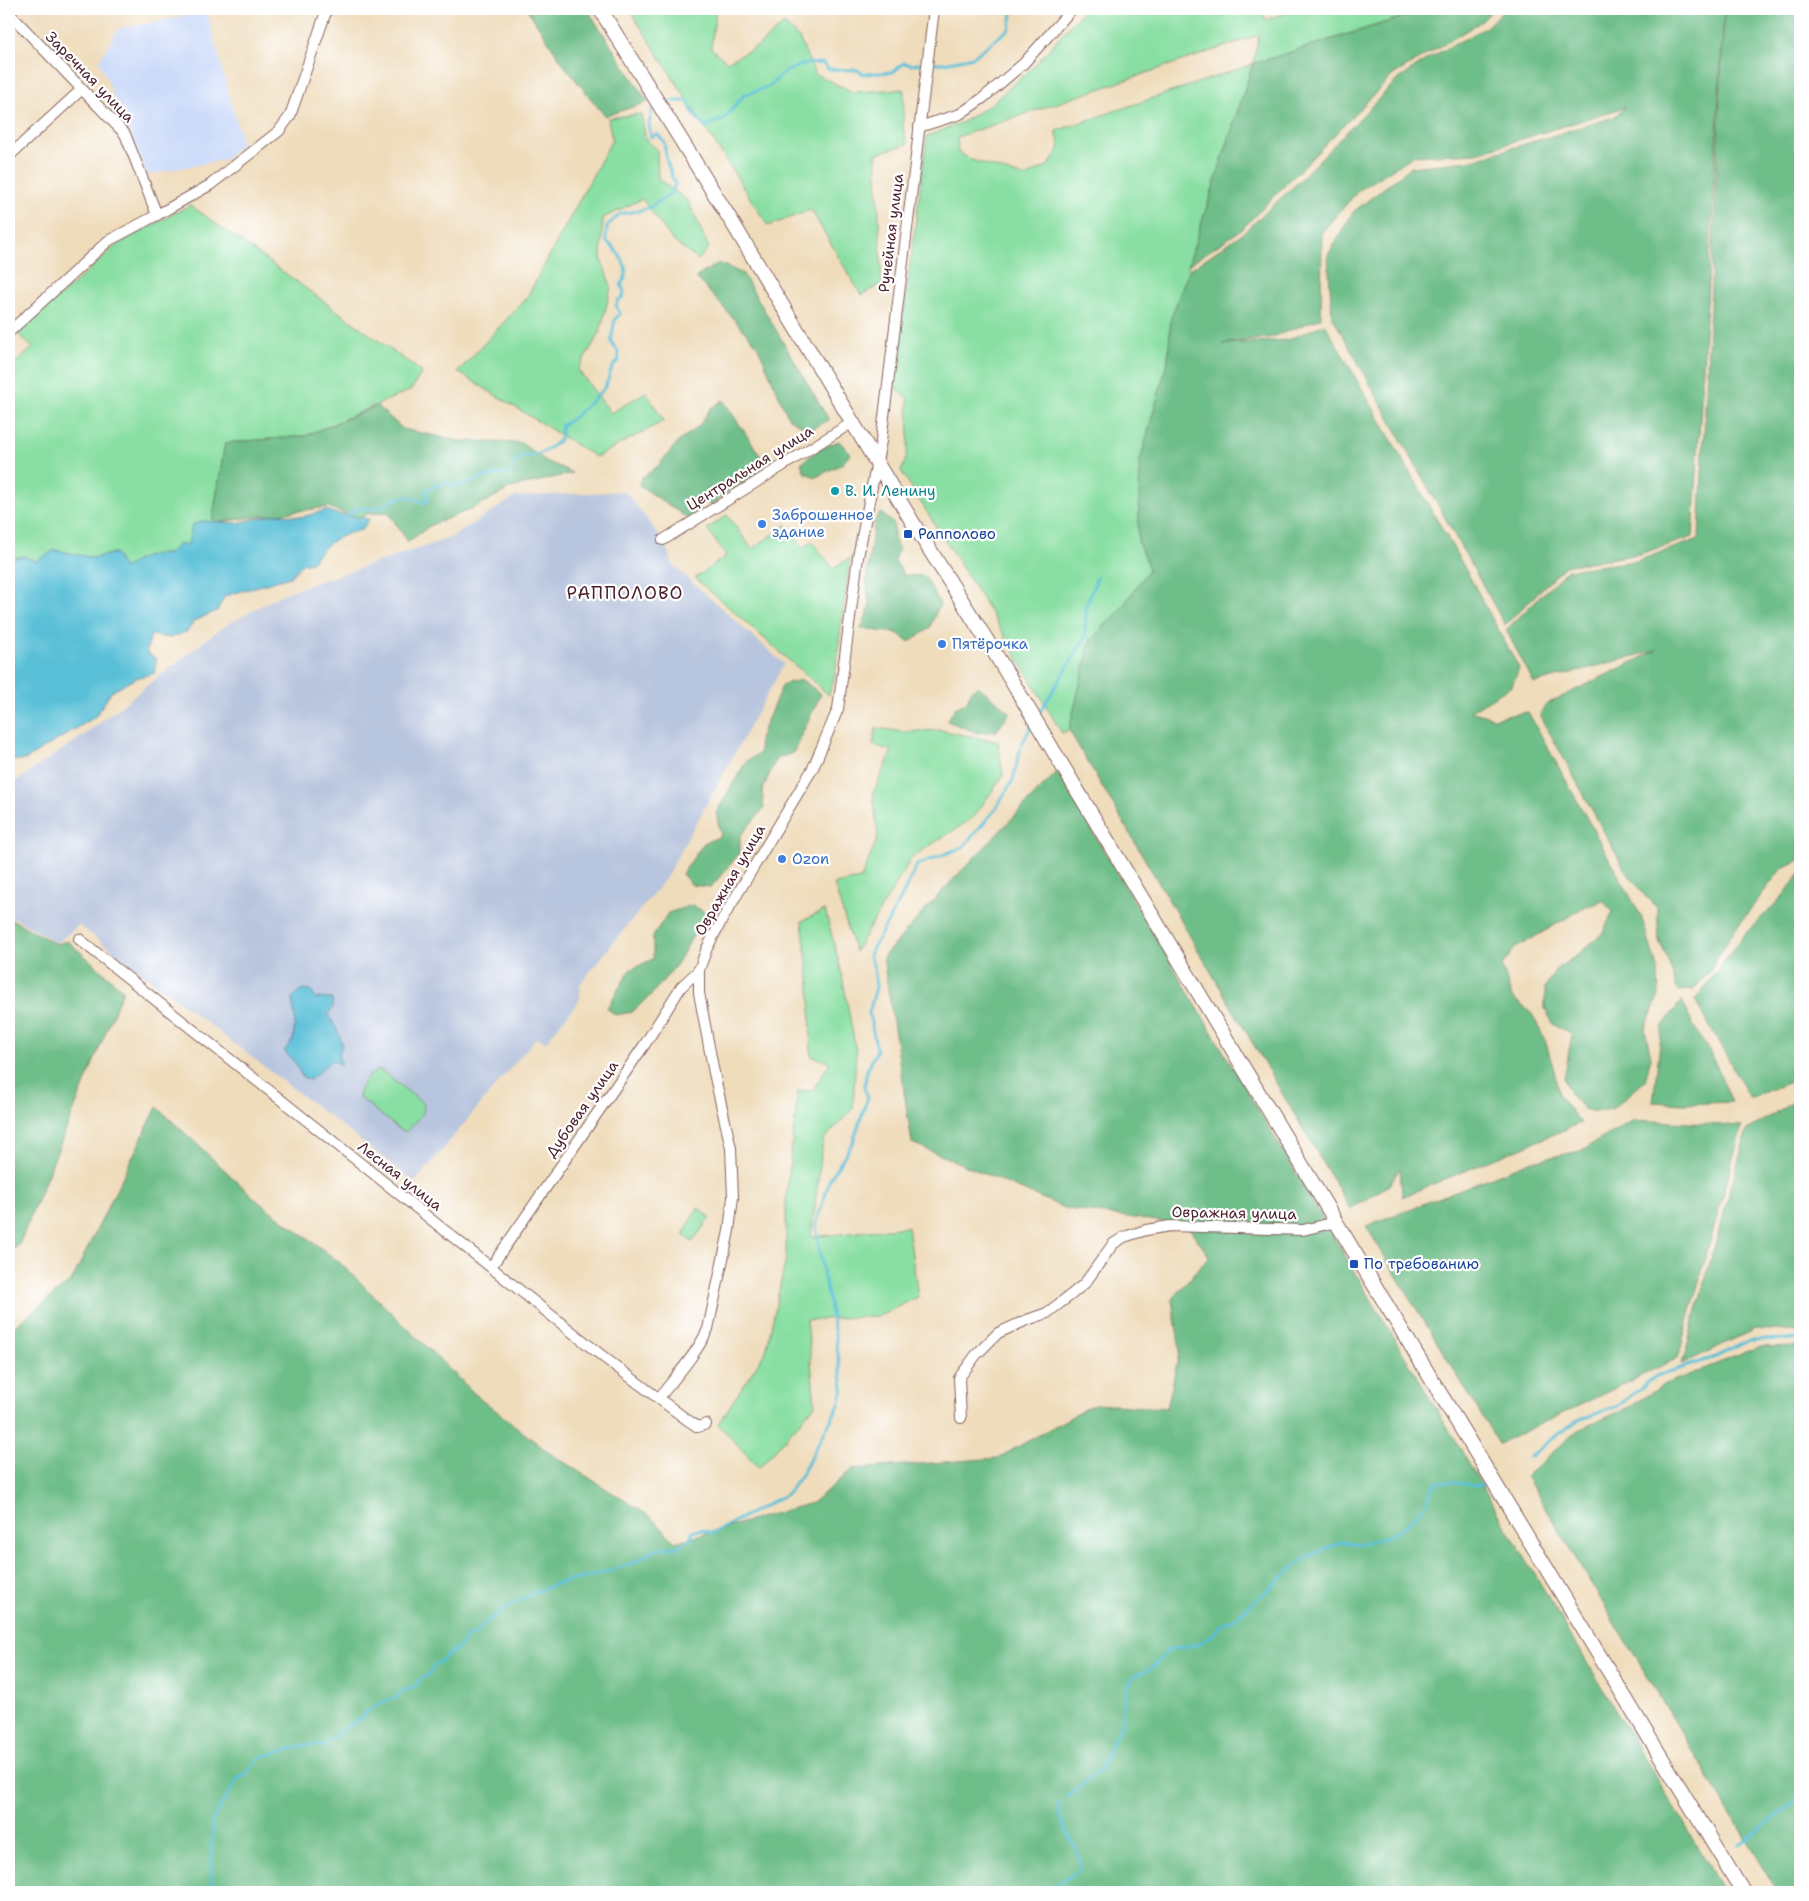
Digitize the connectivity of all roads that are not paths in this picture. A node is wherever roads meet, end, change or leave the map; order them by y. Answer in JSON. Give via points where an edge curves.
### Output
{"nodes":[{"id":1,"x":327,"y":9,"type":"edge"},
{"id":2,"x":600,"y":9,"type":"edge"},
{"id":3,"x":934,"y":9,"type":"edge"},
{"id":4,"x":1072,"y":9,"type":"edge"},
{"id":5,"x":9,"y":13,"type":"edge"},
{"id":6,"x":80,"y":90,"type":"junction"},
{"id":7,"x":919,"y":127,"type":"junction"},
{"id":8,"x":9,"y":156,"type":"edge"},
{"id":9,"x":157,"y":215,"type":"junction"},
{"id":10,"x":9,"y":332,"type":"edge"},
{"id":11,"x":853,"y":422,"type":"junction"},
{"id":12,"x":876,"y":462,"type":"junction"},
{"id":13,"x":663,"y":540,"type":"dead end"},
{"id":14,"x":79,"y":939,"type":"dead end"},
{"id":15,"x":699,"y":970,"type":"junction"},
{"id":16,"x":1336,"y":1222,"type":"junction"},
{"id":17,"x":491,"y":1267,"type":"junction"},
{"id":18,"x":659,"y":1398,"type":"junction"},
{"id":19,"x":960,"y":1418,"type":"dead end"},
{"id":20,"x":706,"y":1424,"type":"dead end"},
{"id":21,"x":1743,"y":1892,"type":"edge"}],
"edges":[{"from":1,"to":9,"type":"street","via":[[290,116],[279,131],[210,185]]},
{"from":2,"to":11,"type":"main road"},
{"from":3,"to":7,"type":"street","name":"Ручейная улица"},
{"from":4,"to":7,"type":"street","via":[[1024,63],[983,98],[960,114]]},
{"from":5,"to":6,"type":"street","name":"Заречная улица"},
{"from":6,"to":8,"type":"street"},
{"from":6,"to":9,"type":"street","name":"Заречная улица","via":[[125,134]]},
{"from":7,"to":12,"type":"street","name":"Ручейная улица"},
{"from":9,"to":10,"type":"street","via":[[108,241]]},
{"from":11,"to":12,"type":"main road"},
{"from":11,"to":13,"type":"street","name":"Центральная улица"},
{"from":12,"to":15,"type":"street","name":"Овражная улица","via":[[858,557],[838,709],[813,768],[723,918]]},
{"from":12,"to":16,"type":"main road","via":[[1001,663]]},
{"from":14,"to":17,"type":"street","name":"Лесная улица"},
{"from":15,"to":17,"type":"street","name":"Дубовая улица","via":[[681,987]]},
{"from":15,"to":18,"type":"street","name":"Овражная улица","via":[[699,993],[731,1148],[733,1197],[708,1329],[692,1356]]},
{"from":16,"to":19,"type":"street","name":"Овражная улица","via":[[1303,1230],[1170,1226],[1124,1237],[1113,1244],[1085,1283],[1072,1294],[1046,1313],[998,1333],[976,1355],[959,1378]]},
{"from":16,"to":21,"type":"main road"},
{"from":17,"to":18,"type":"street","name":"Лесная улица"},
{"from":18,"to":20,"type":"street","name":"Лесная улица","via":[[698,1427]]}]}
